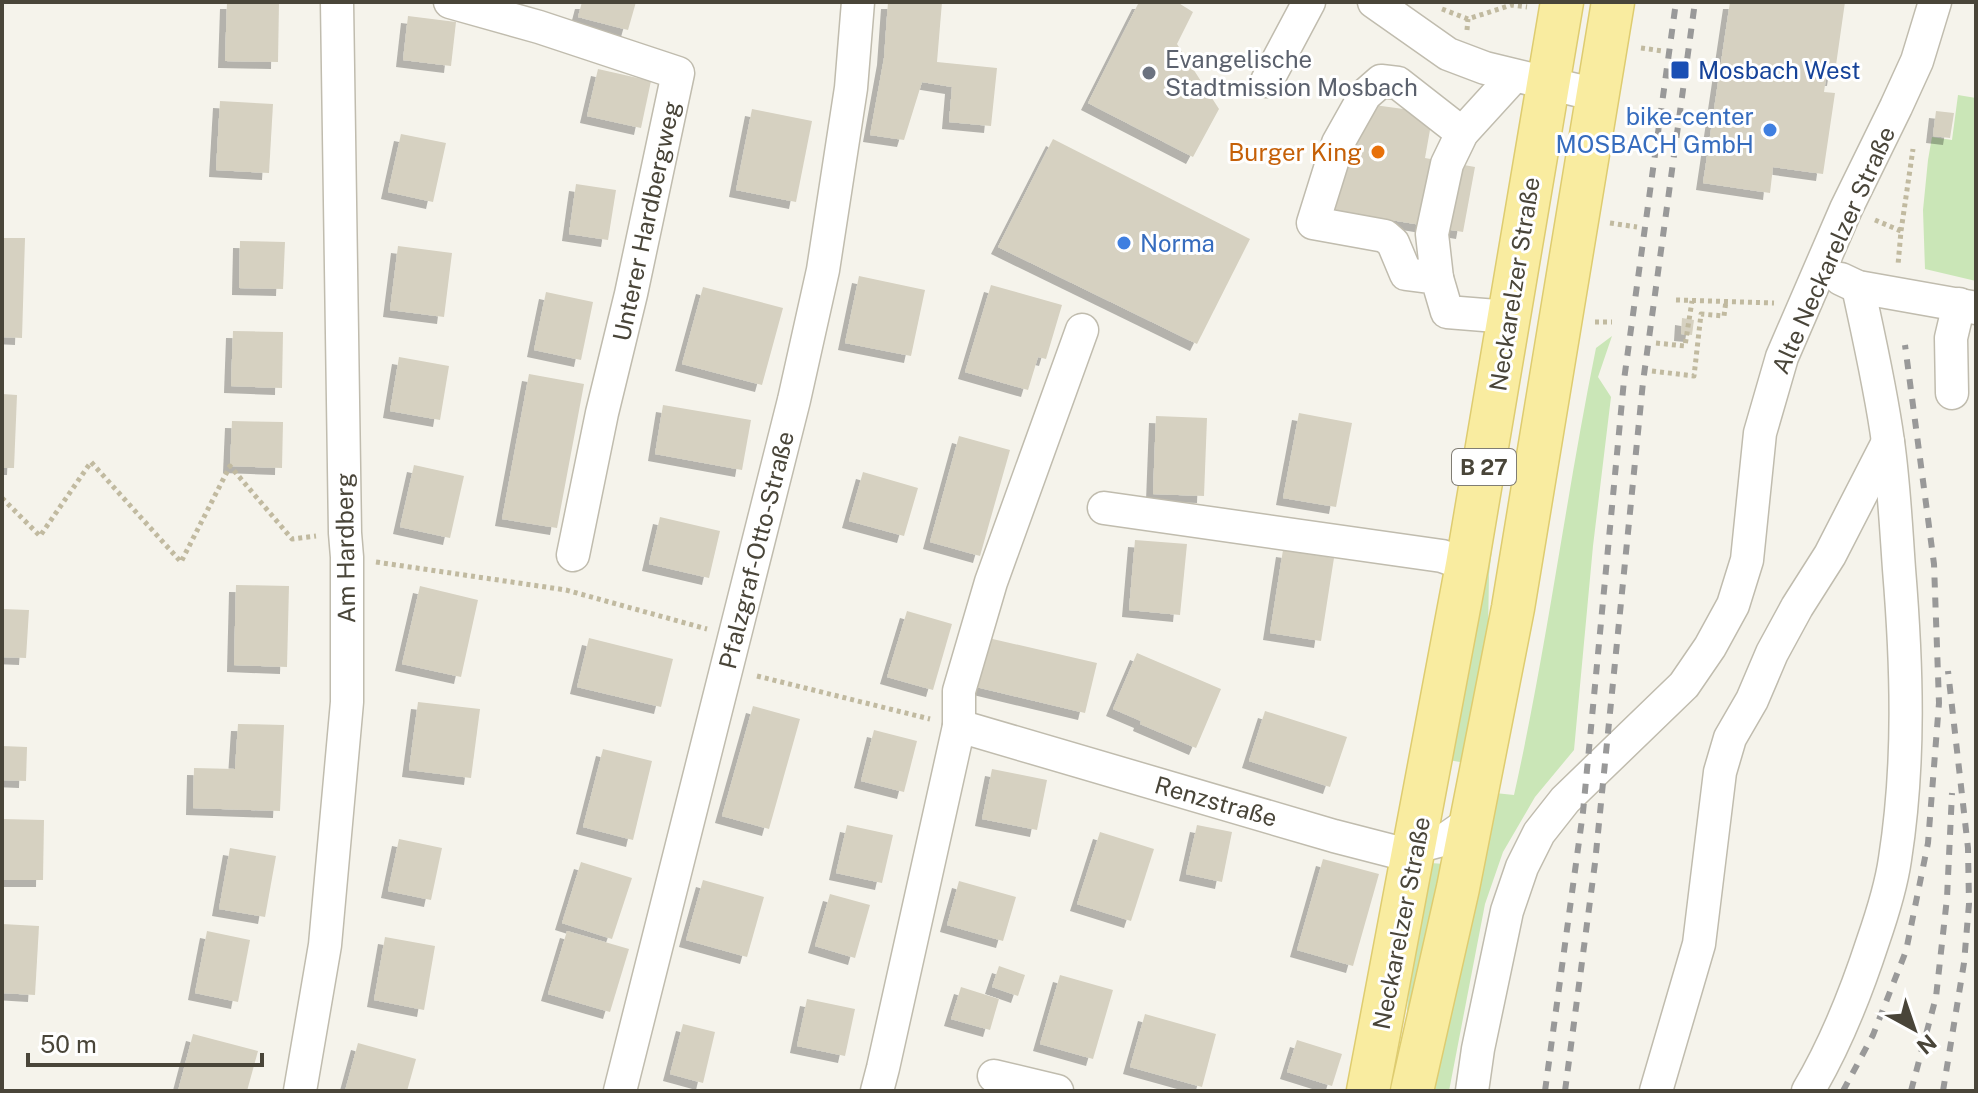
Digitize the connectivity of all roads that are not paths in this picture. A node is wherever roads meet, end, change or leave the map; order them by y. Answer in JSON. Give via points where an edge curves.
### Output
{"nodes":[{"id":1,"x":337,"y":2,"type":"edge"},
{"id":2,"x":450,"y":2,"type":"edge"},
{"id":3,"x":858,"y":2,"type":"edge"},
{"id":4,"x":1309,"y":2,"type":"edge"},
{"id":5,"x":1374,"y":2,"type":"edge"},
{"id":6,"x":1562,"y":2,"type":"edge"},
{"id":7,"x":1613,"y":2,"type":"edge"},
{"id":8,"x":1935,"y":2,"type":"edge"},
{"id":9,"x":1531,"y":80,"type":"junction"},
{"id":10,"x":1267,"y":81,"type":"dead end"},
{"id":11,"x":1597,"y":95,"type":"junction"},
{"id":12,"x":1462,"y":133,"type":"junction"},
{"id":13,"x":1820,"y":269,"type":"junction"},
{"id":14,"x":1437,"y":278,"type":"junction"},
{"id":15,"x":1858,"y":287,"type":"junction"},
{"id":16,"x":1967,"y":306,"type":"edge"},
{"id":17,"x":1509,"y":317,"type":"junction"},
{"id":18,"x":1082,"y":330,"type":"dead end"},
{"id":19,"x":1952,"y":393,"type":"dead end"},
{"id":20,"x":1888,"y":442,"type":"junction"},
{"id":21,"x":1104,"y":508,"type":"dead end"},
{"id":22,"x":573,"y":555,"type":"dead end"},
{"id":23,"x":1467,"y":565,"type":"junction"},
{"id":24,"x":949,"y":723,"type":"junction"},
{"id":25,"x":1469,"y":823,"type":"junction"},
{"id":26,"x":1416,"y":848,"type":"junction"},
{"id":27,"x":994,"y":1076,"type":"dead end"},
{"id":28,"x":300,"y":1091,"type":"edge"},
{"id":29,"x":620,"y":1091,"type":"edge"},
{"id":30,"x":877,"y":1091,"type":"edge"},
{"id":31,"x":1057,"y":1091,"type":"edge"},
{"id":32,"x":1368,"y":1091,"type":"edge"},
{"id":33,"x":1412,"y":1091,"type":"edge"},
{"id":34,"x":1472,"y":1091,"type":"edge"},
{"id":35,"x":1656,"y":1091,"type":"edge"},
{"id":36,"x":1808,"y":1091,"type":"edge"}],
"edges":[{"from":1,"to":28,"type":"street","name":"Am Hardberg","via":[[347,702],[325,945]]},
{"from":2,"to":22,"type":"street","name":"Unterer Hardbergweg","via":[[678,73]]},
{"from":3,"to":29,"type":"street","name":"Pfalzgraf-Otto-Straße","via":[[851,88],[823,270]]},
{"from":4,"to":10,"type":"street"},
{"from":5,"to":9,"type":"street","via":[[1448,54]]},
{"from":6,"to":9,"type":"main road","name":"Neckarelzer Straße","number":"B 27"},
{"from":7,"to":11,"type":"main road","number":"B 27"},
{"from":8,"to":13,"type":"street","name":"Alte Neckarelzer Straße","via":[[1917,61]]},
{"from":9,"to":11,"type":"street"},
{"from":9,"to":12,"type":"street"},
{"from":9,"to":17,"type":"main road","name":"Neckarelzer Straße","number":"B 27"},
{"from":11,"to":25,"type":"main road","number":"B 27","via":[[1513,608]]},
{"from":12,"to":14,"type":"street"},
{"from":12,"to":14,"type":"street","via":[[1398,83],[1381,81],[1365,95],[1338,143],[1313,223],[1385,236],[1406,274]]},
{"from":13,"to":15,"type":"street"},
{"from":13,"to":34,"type":"street","name":"Alte Neckarelzer Straße","via":[[1782,357],[1760,433],[1747,560],[1733,605],[1684,685],[1565,800],[1539,833],[1507,911]]},
{"from":14,"to":17,"type":"street","via":[[1447,312]]},
{"from":15,"to":16,"type":"street"},
{"from":15,"to":20,"type":"street"},
{"from":16,"to":19,"type":"street","via":[[1951,338]]},
{"from":17,"to":23,"type":"main road","name":"Neckarelzer Straße","number":"B 27"},
{"from":18,"to":24,"type":"street","via":[[991,582]]},
{"from":20,"to":35,"type":"street","via":[[1730,738],[1720,772],[1699,944]]},
{"from":20,"to":36,"type":"street","via":[[1905,640],[1903,793],[1895,862],[1857,989]]},
{"from":21,"to":23,"type":"street","via":[[1442,556]]},
{"from":23,"to":26,"type":"main road","name":"Neckarelzer Straße","number":"B 27"},
{"from":24,"to":26,"type":"street","name":"Renzstraße","via":[[1334,836],[1396,852]]},
{"from":24,"to":30,"type":"street"},
{"from":25,"to":26,"type":"street","name":"Renzstraße","via":[[1446,839]]},
{"from":25,"to":33,"type":"main road","number":"B 27"},
{"from":26,"to":32,"type":"main road","name":"Neckarelzer Straße","number":"B 27"},
{"from":27,"to":31,"type":"street"}]}
